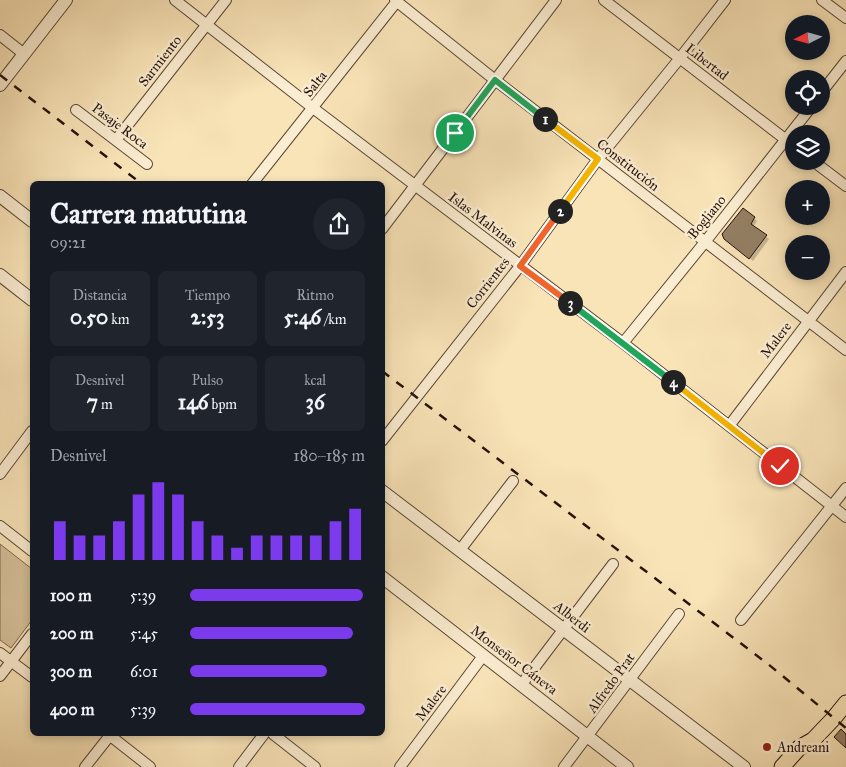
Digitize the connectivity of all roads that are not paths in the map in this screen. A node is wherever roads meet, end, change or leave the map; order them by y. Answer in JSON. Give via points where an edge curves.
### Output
{"nodes":[{"id":1,"x":66,"y":0,"type":"edge"},
{"id":2,"x":175,"y":0,"type":"edge"},
{"id":3,"x":226,"y":0,"type":"edge"},
{"id":4,"x":556,"y":0,"type":"edge"},
{"id":5,"x":604,"y":0,"type":"edge"},
{"id":6,"x":724,"y":0,"type":"edge"},
{"id":7,"x":822,"y":0,"type":"edge"},
{"id":8,"x":397,"y":1,"type":"edge"},
{"id":9,"x":846,"y":18,"type":"edge"},
{"id":10,"x":206,"y":25,"type":"junction"},
{"id":11,"x":0,"y":35,"type":"edge"},
{"id":12,"x":24,"y":54,"type":"junction"},
{"id":13,"x":680,"y":58,"type":"junction"},
{"id":14,"x":846,"y":61,"type":"edge"},
{"id":15,"x":495,"y":80,"type":"junction"},
{"id":16,"x":830,"y":82,"type":"edge"},
{"id":17,"x":0,"y":85,"type":"edge"},
{"id":18,"x":313,"y":108,"type":"junction"},
{"id":19,"x":76,"y":110,"type":"dead end"},
{"id":20,"x":785,"y":139,"type":"edge"},
{"id":21,"x":116,"y":140,"type":"junction"},
{"id":22,"x":785,"y":149,"type":"edge"},
{"id":23,"x":598,"y":159,"type":"junction"},
{"id":24,"x":147,"y":164,"type":"dead end"},
{"id":25,"x":825,"y":170,"type":"edge"},
{"id":26,"x":254,"y":181,"type":"edge"},
{"id":27,"x":416,"y":186,"type":"junction"},
{"id":28,"x":846,"y":186,"type":"edge"},
{"id":29,"x":0,"y":196,"type":"edge"},
{"id":30,"x":30,"y":219,"type":"edge"},
{"id":31,"x":385,"y":225,"type":"edge"},
{"id":32,"x":705,"y":242,"type":"junction"},
{"id":33,"x":520,"y":266,"type":"junction"},
{"id":34,"x":846,"y":272,"type":"edge"},
{"id":35,"x":0,"y":275,"type":"edge"},
{"id":36,"x":30,"y":298,"type":"edge"},
{"id":37,"x":808,"y":321,"type":"junction"},
{"id":38,"x":623,"y":343,"type":"junction"},
{"id":39,"x":846,"y":350,"type":"edge"},
{"id":40,"x":729,"y":426,"type":"junction"},
{"id":41,"x":30,"y":434,"type":"edge"},
{"id":42,"x":385,"y":437,"type":"edge"},
{"id":43,"x":0,"y":474,"type":"edge"},
{"id":44,"x":513,"y":480,"type":"dead end"},
{"id":45,"x":846,"y":488,"type":"edge"},
{"id":46,"x":385,"y":493,"type":"edge"},
{"id":47,"x":832,"y":506,"type":"junction"},
{"id":48,"x":846,"y":517,"type":"edge"},
{"id":49,"x":0,"y":526,"type":"edge"},
{"id":50,"x":30,"y":549,"type":"edge"},
{"id":51,"x":460,"y":550,"type":"junction"},
{"id":52,"x":613,"y":564,"type":"dead end"},
{"id":53,"x":385,"y":579,"type":"edge"},
{"id":54,"x":679,"y":614,"type":"dead end"},
{"id":55,"x":741,"y":620,"type":"dead end"},
{"id":56,"x":564,"y":629,"type":"junction"},
{"id":57,"x":30,"y":637,"type":"edge"},
{"id":58,"x":0,"y":652,"type":"edge"},
{"id":59,"x":483,"y":656,"type":"junction"},
{"id":60,"x":11,"y":662,"type":"junction"},
{"id":61,"x":0,"y":676,"type":"edge"},
{"id":62,"x":30,"y":676,"type":"edge"},
{"id":63,"x":629,"y":681,"type":"junction"},
{"id":64,"x":522,"y":684,"type":"junction"},
{"id":65,"x":846,"y":703,"type":"edge"},
{"id":66,"x":108,"y":736,"type":"edge"},
{"id":67,"x":112,"y":736,"type":"edge"},
{"id":68,"x":262,"y":736,"type":"edge"},
{"id":69,"x":276,"y":736,"type":"edge"},
{"id":70,"x":588,"y":736,"type":"junction"},
{"id":71,"x":813,"y":740,"type":"junction"},
{"id":72,"x":85,"y":767,"type":"edge"},
{"id":73,"x":150,"y":767,"type":"edge"},
{"id":74,"x":239,"y":767,"type":"edge"},
{"id":75,"x":315,"y":767,"type":"edge"},
{"id":76,"x":400,"y":767,"type":"edge"},
{"id":77,"x":564,"y":767,"type":"edge"},
{"id":78,"x":627,"y":767,"type":"edge"},
{"id":79,"x":744,"y":767,"type":"edge"},
{"id":80,"x":782,"y":767,"type":"edge"},
{"id":81,"x":796,"y":767,"type":"edge"}],
"edges":[{"from":1,"to":12,"type":"street"},
{"from":2,"to":10,"type":"street","name":"Islas Malvinas"},
{"from":3,"to":10,"type":"street","name":"Sarmiento"},
{"from":4,"to":15,"type":"street"},
{"from":5,"to":13,"type":"street","name":"Libertad"},
{"from":6,"to":13,"type":"street","name":"Corrientes"},
{"from":7,"to":9,"type":"street"},
{"from":8,"to":15,"type":"street","name":"Constitución"},
{"from":8,"to":18,"type":"street","name":"Salta"},
{"from":10,"to":18,"type":"street","name":"Islas Malvinas"},
{"from":10,"to":21,"type":"street","name":"Sarmiento"},
{"from":11,"to":12,"type":"street"},
{"from":12,"to":17,"type":"street"},
{"from":13,"to":20,"type":"street","name":"Libertad"},
{"from":13,"to":23,"type":"street","name":"Corrientes"},
{"from":14,"to":16,"type":"street"},
{"from":15,"to":23,"type":"street","name":"Constitución"},
{"from":15,"to":27,"type":"street"},
{"from":18,"to":26,"type":"street","name":"Salta"},
{"from":18,"to":27,"type":"street","name":"Islas Malvinas"},
{"from":19,"to":21,"type":"street","name":"Pasaje Roca"},
{"from":21,"to":24,"type":"street","name":"Pasaje Roca"},
{"from":22,"to":32,"type":"street","name":"Bogliano"},
{"from":23,"to":32,"type":"street","name":"Constitución"},
{"from":23,"to":33,"type":"street","name":"Corrientes"},
{"from":25,"to":28,"type":"street"},
{"from":27,"to":31,"type":"street"},
{"from":27,"to":33,"type":"street","name":"Islas Malvinas"},
{"from":29,"to":30,"type":"street"},
{"from":32,"to":37,"type":"street","name":"Constitución"},
{"from":32,"to":38,"type":"street","name":"Bogliano"},
{"from":33,"to":38,"type":"street","name":"Islas Malvinas"},
{"from":33,"to":42,"type":"street","name":"Corrientes"},
{"from":34,"to":37,"type":"street","name":"Malere"},
{"from":35,"to":36,"type":"street"},
{"from":37,"to":39,"type":"street","name":"Constitución"},
{"from":37,"to":40,"type":"street","name":"Malere"},
{"from":38,"to":40,"type":"street","name":"Islas Malvinas"},
{"from":40,"to":47,"type":"street","name":"Islas Malvinas"},
{"from":41,"to":43,"type":"street"},
{"from":44,"to":51,"type":"street"},
{"from":45,"to":47,"type":"street"},
{"from":46,"to":51,"type":"street","name":"Alberdi"},
{"from":47,"to":48,"type":"street","name":"Islas Malvinas"},
{"from":47,"to":55,"type":"street"},
{"from":49,"to":50,"type":"street"},
{"from":51,"to":56,"type":"street","name":"Alberdi"},
{"from":52,"to":56,"type":"street"},
{"from":53,"to":59,"type":"street","name":"Monseñor Cáneva"},
{"from":54,"to":63,"type":"street","name":"Alfredo Prat"},
{"from":56,"to":63,"type":"street","name":"Alberdi"},
{"from":56,"to":64,"type":"street"},
{"from":57,"to":60,"type":"street"},
{"from":58,"to":60,"type":"street"},
{"from":59,"to":64,"type":"street","name":"Monseñor Cáneva"},
{"from":59,"to":76,"type":"street","name":"Malere"},
{"from":60,"to":61,"type":"street"},
{"from":60,"to":62,"type":"street"},
{"from":63,"to":70,"type":"street","name":"Alfredo Prat"},
{"from":63,"to":79,"type":"street","name":"Alberdi"},
{"from":64,"to":70,"type":"street","name":"Monseñor Cáneva"},
{"from":65,"to":71,"type":"main road"},
{"from":66,"to":72,"type":"street"},
{"from":67,"to":73,"type":"street"},
{"from":68,"to":74,"type":"street"},
{"from":69,"to":75,"type":"street"},
{"from":70,"to":77,"type":"street","name":"Alfredo Prat"},
{"from":70,"to":78,"type":"street","name":"Monseñor Cáneva"},
{"from":71,"to":80,"type":"main road","via":[[799,748]]},
{"from":71,"to":81,"type":"main road","via":[[806,756]]}]}
